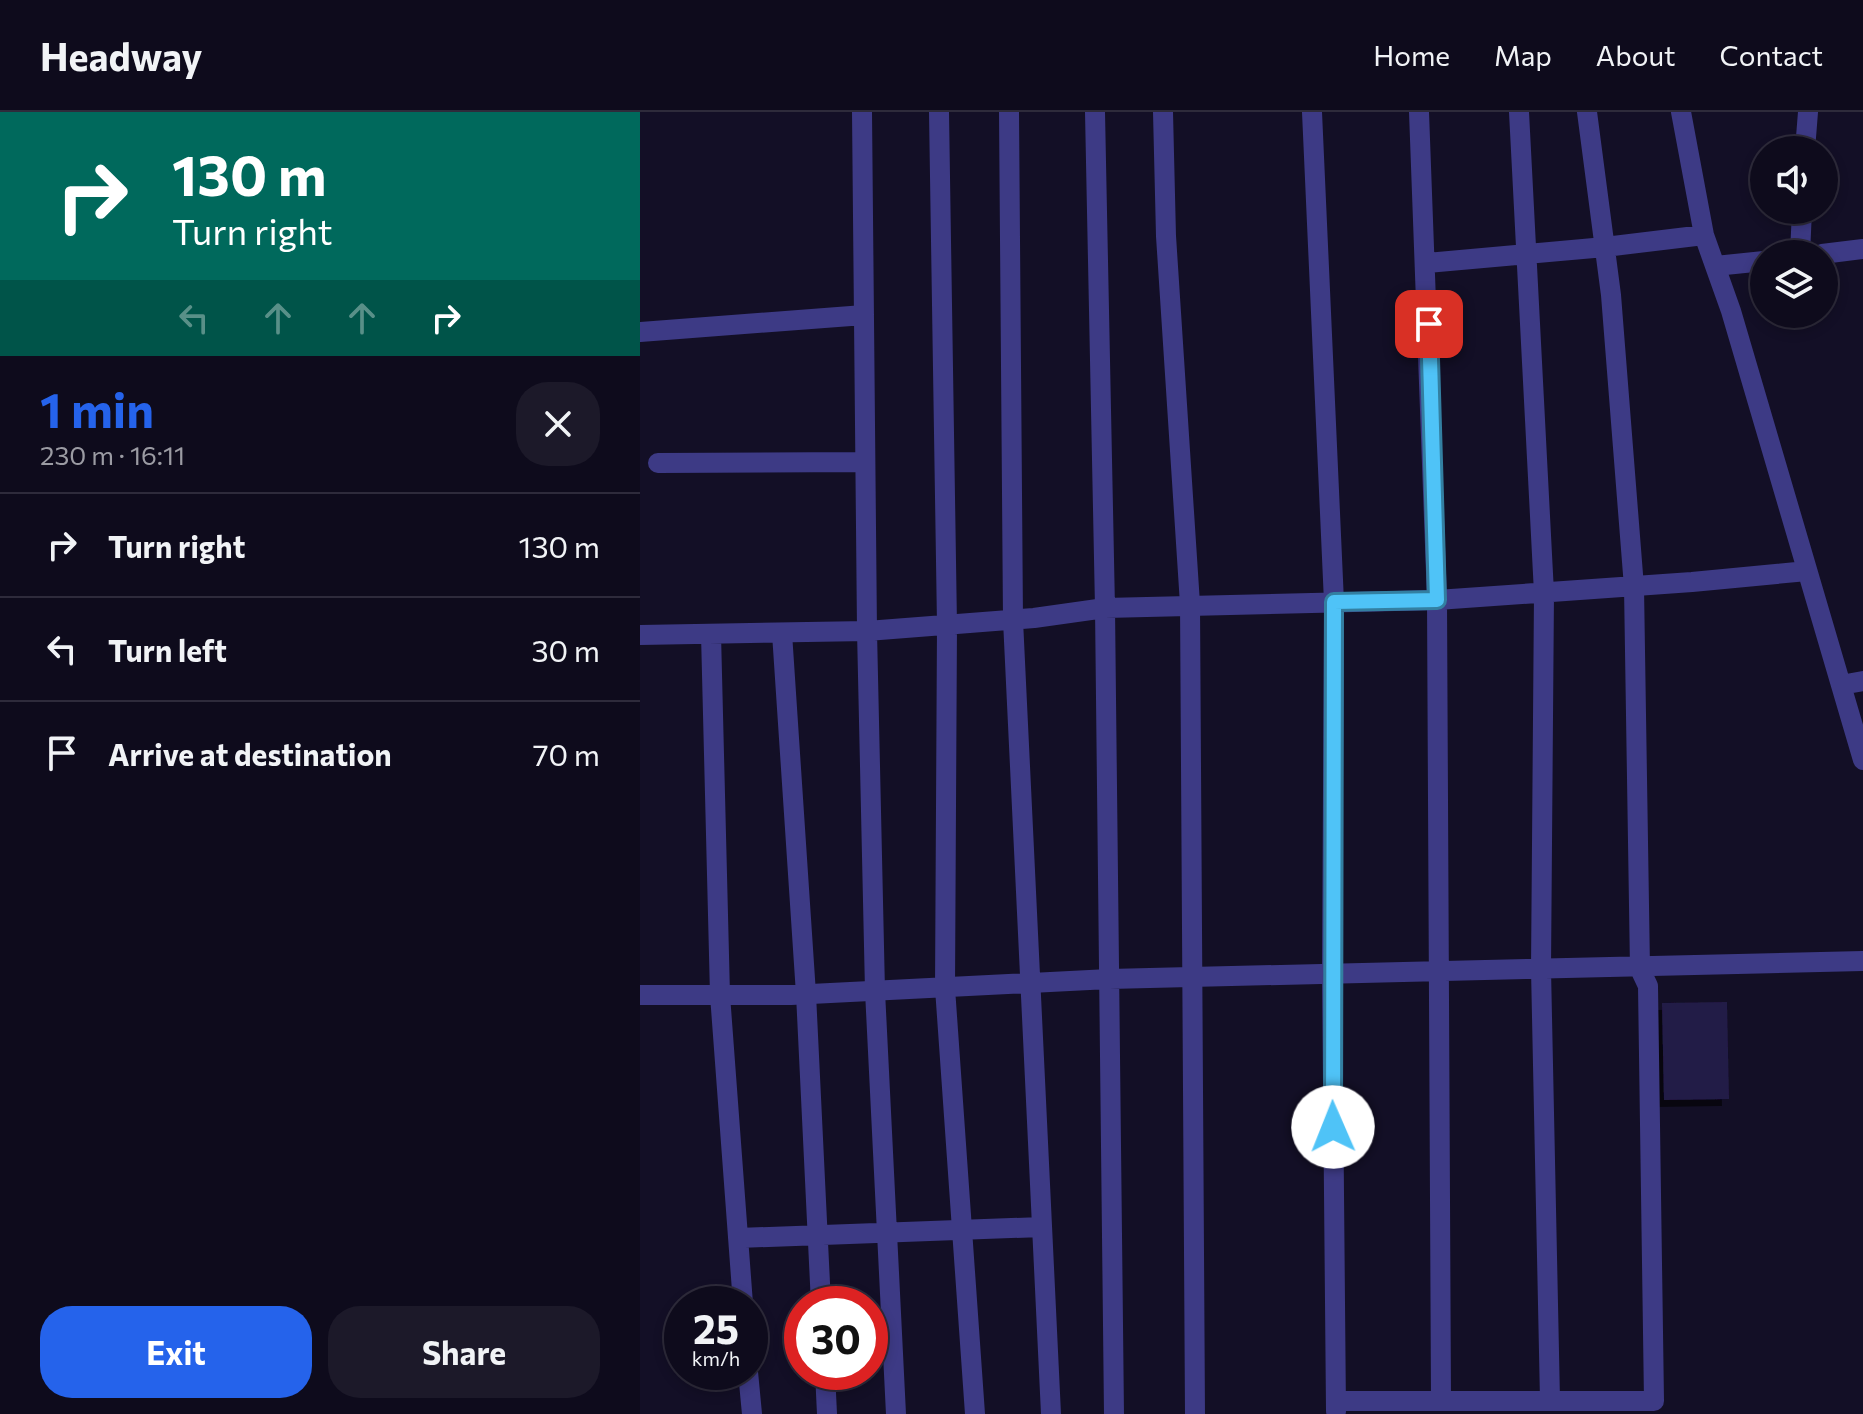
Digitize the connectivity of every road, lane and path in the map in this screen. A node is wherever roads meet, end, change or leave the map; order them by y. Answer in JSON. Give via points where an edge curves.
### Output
{"nodes":[{"id":1,"x":862,"y":112,"type":"edge"},
{"id":2,"x":939,"y":112,"type":"edge"},
{"id":3,"x":1009,"y":112,"type":"edge"},
{"id":4,"x":1095,"y":112,"type":"edge"},
{"id":5,"x":1163,"y":112,"type":"edge"},
{"id":6,"x":1312,"y":112,"type":"edge"},
{"id":7,"x":1419,"y":112,"type":"edge"},
{"id":8,"x":1519,"y":112,"type":"edge"},
{"id":9,"x":1587,"y":112,"type":"edge"},
{"id":10,"x":1681,"y":112,"type":"edge"},
{"id":11,"x":1808,"y":112,"type":"edge"},
{"id":12,"x":1806,"y":136,"type":"edge"},
{"id":13,"x":1704,"y":235,"type":"junction"},
{"id":14,"x":1605,"y":247,"type":"junction"},
{"id":15,"x":1863,"y":249,"type":"edge"},
{"id":16,"x":1838,"y":252,"type":"edge"},
{"id":17,"x":1526,"y":253,"type":"junction"},
{"id":18,"x":1750,"y":262,"type":"edge"},
{"id":19,"x":1427,"y":263,"type":"junction"},
{"id":20,"x":1715,"y":266,"type":"junction"},
{"id":21,"x":864,"y":315,"type":"junction"},
{"id":22,"x":640,"y":332,"type":"edge"},
{"id":23,"x":865,"y":462,"type":"junction"},
{"id":24,"x":658,"y":463,"type":"dead end"},
{"id":25,"x":1807,"y":571,"type":"junction"},
{"id":26,"x":1634,"y":587,"type":"junction"},
{"id":27,"x":1544,"y":593,"type":"junction"},
{"id":28,"x":1437,"y":600,"type":"junction"},
{"id":29,"x":1334,"y":602,"type":"junction"},
{"id":30,"x":1190,"y":604,"type":"junction"},
{"id":31,"x":1105,"y":608,"type":"junction"},
{"id":32,"x":1013,"y":620,"type":"junction"},
{"id":33,"x":947,"y":625,"type":"junction"},
{"id":34,"x":867,"y":631,"type":"junction"},
{"id":35,"x":782,"y":633,"type":"junction"},
{"id":36,"x":711,"y":634,"type":"junction"},
{"id":37,"x":640,"y":635,"type":"edge"},
{"id":38,"x":1863,"y":681,"type":"edge"},
{"id":39,"x":1841,"y":685,"type":"junction"},
{"id":40,"x":1863,"y":760,"type":"edge"},
{"id":41,"x":1863,"y":961,"type":"edge"},
{"id":42,"x":1541,"y":969,"type":"junction"},
{"id":43,"x":1640,"y":969,"type":"junction"},
{"id":44,"x":1440,"y":971,"type":"junction"},
{"id":45,"x":1332,"y":975,"type":"junction"},
{"id":46,"x":1193,"y":977,"type":"junction"},
{"id":47,"x":1109,"y":979,"type":"junction"},
{"id":48,"x":1030,"y":984,"type":"junction"},
{"id":49,"x":945,"y":988,"type":"junction"},
{"id":50,"x":875,"y":991,"type":"junction"},
{"id":51,"x":806,"y":994,"type":"junction"},
{"id":52,"x":640,"y":995,"type":"edge"},
{"id":53,"x":720,"y":995,"type":"junction"},
{"id":54,"x":1042,"y":1227,"type":"junction"},
{"id":55,"x":962,"y":1230,"type":"junction"},
{"id":56,"x":887,"y":1233,"type":"junction"},
{"id":57,"x":818,"y":1234,"type":"junction"},
{"id":58,"x":738,"y":1238,"type":"junction"},
{"id":59,"x":742,"y":1286,"type":"edge"},
{"id":60,"x":820,"y":1286,"type":"edge"},
{"id":61,"x":750,"y":1390,"type":"edge"},
{"id":62,"x":826,"y":1390,"type":"edge"},
{"id":63,"x":1441,"y":1400,"type":"junction"},
{"id":64,"x":1550,"y":1400,"type":"junction"},
{"id":65,"x":1336,"y":1407,"type":"edge"},
{"id":66,"x":752,"y":1414,"type":"edge"},
{"id":67,"x":827,"y":1414,"type":"edge"},
{"id":68,"x":896,"y":1414,"type":"edge"},
{"id":69,"x":975,"y":1414,"type":"edge"},
{"id":70,"x":1051,"y":1414,"type":"edge"},
{"id":71,"x":1114,"y":1414,"type":"edge"},
{"id":72,"x":1195,"y":1414,"type":"edge"}],
"edges":[{"from":1,"to":21,"type":"street"},
{"from":2,"to":33,"type":"street"},
{"from":3,"to":32,"type":"street"},
{"from":4,"to":31,"type":"street"},
{"from":5,"to":30,"type":"street"},
{"from":6,"to":29,"type":"street"},
{"from":7,"to":19,"type":"street"},
{"from":8,"to":17,"type":"street"},
{"from":9,"to":14,"type":"street"},
{"from":10,"to":13,"type":"street"},
{"from":11,"to":12,"type":"street"},
{"from":13,"to":14,"type":"street"},
{"from":13,"to":20,"type":"street"},
{"from":14,"to":17,"type":"street"},
{"from":14,"to":26,"type":"street"},
{"from":15,"to":16,"type":"street"},
{"from":17,"to":19,"type":"street"},
{"from":17,"to":27,"type":"street"},
{"from":18,"to":20,"type":"street"},
{"from":19,"to":28,"type":"street"},
{"from":20,"to":25,"type":"street"},
{"from":21,"to":22,"type":"street"},
{"from":21,"to":23,"type":"street"},
{"from":23,"to":24,"type":"street"},
{"from":23,"to":34,"type":"street"},
{"from":25,"to":26,"type":"street"},
{"from":25,"to":39,"type":"street"},
{"from":26,"to":27,"type":"street"},
{"from":26,"to":43,"type":"street"},
{"from":27,"to":28,"type":"street"},
{"from":27,"to":42,"type":"street"},
{"from":28,"to":29,"type":"street"},
{"from":28,"to":44,"type":"street"},
{"from":29,"to":30,"type":"street"},
{"from":29,"to":45,"type":"street"},
{"from":30,"to":31,"type":"street"},
{"from":30,"to":46,"type":"street"},
{"from":31,"to":32,"type":"street"},
{"from":31,"to":47,"type":"street"},
{"from":32,"to":33,"type":"street"},
{"from":32,"to":48,"type":"street"},
{"from":33,"to":34,"type":"street"},
{"from":33,"to":49,"type":"street"},
{"from":34,"to":35,"type":"street"},
{"from":34,"to":50,"type":"street"},
{"from":35,"to":36,"type":"street"},
{"from":35,"to":51,"type":"street"},
{"from":36,"to":37,"type":"street"},
{"from":36,"to":53,"type":"street"},
{"from":38,"to":39,"type":"street"},
{"from":39,"to":40,"type":"street"},
{"from":41,"to":43,"type":"street"},
{"from":42,"to":43,"type":"street"},
{"from":42,"to":44,"type":"street"},
{"from":42,"to":64,"type":"street"},
{"from":43,"to":64,"type":"street","via":[[1648,986],[1654,1401]]},
{"from":44,"to":45,"type":"street"},
{"from":44,"to":63,"type":"street"},
{"from":45,"to":46,"type":"street"},
{"from":45,"to":65,"type":"street"},
{"from":46,"to":47,"type":"street"},
{"from":46,"to":72,"type":"street"},
{"from":47,"to":48,"type":"street"},
{"from":47,"to":71,"type":"street"},
{"from":48,"to":49,"type":"street"},
{"from":48,"to":54,"type":"street"},
{"from":49,"to":50,"type":"street"},
{"from":49,"to":55,"type":"street"},
{"from":50,"to":51,"type":"street"},
{"from":50,"to":56,"type":"street"},
{"from":51,"to":53,"type":"street"},
{"from":51,"to":57,"type":"street"},
{"from":52,"to":53,"type":"street"},
{"from":53,"to":58,"type":"street"},
{"from":54,"to":55,"type":"street"},
{"from":54,"to":70,"type":"street"},
{"from":55,"to":56,"type":"street"},
{"from":55,"to":69,"type":"street"},
{"from":56,"to":57,"type":"street"},
{"from":56,"to":68,"type":"street"},
{"from":57,"to":58,"type":"street"},
{"from":57,"to":60,"type":"street"},
{"from":58,"to":59,"type":"street"},
{"from":61,"to":66,"type":"street"},
{"from":62,"to":67,"type":"street"},
{"from":63,"to":64,"type":"street"},
{"from":63,"to":65,"type":"street"}]}
